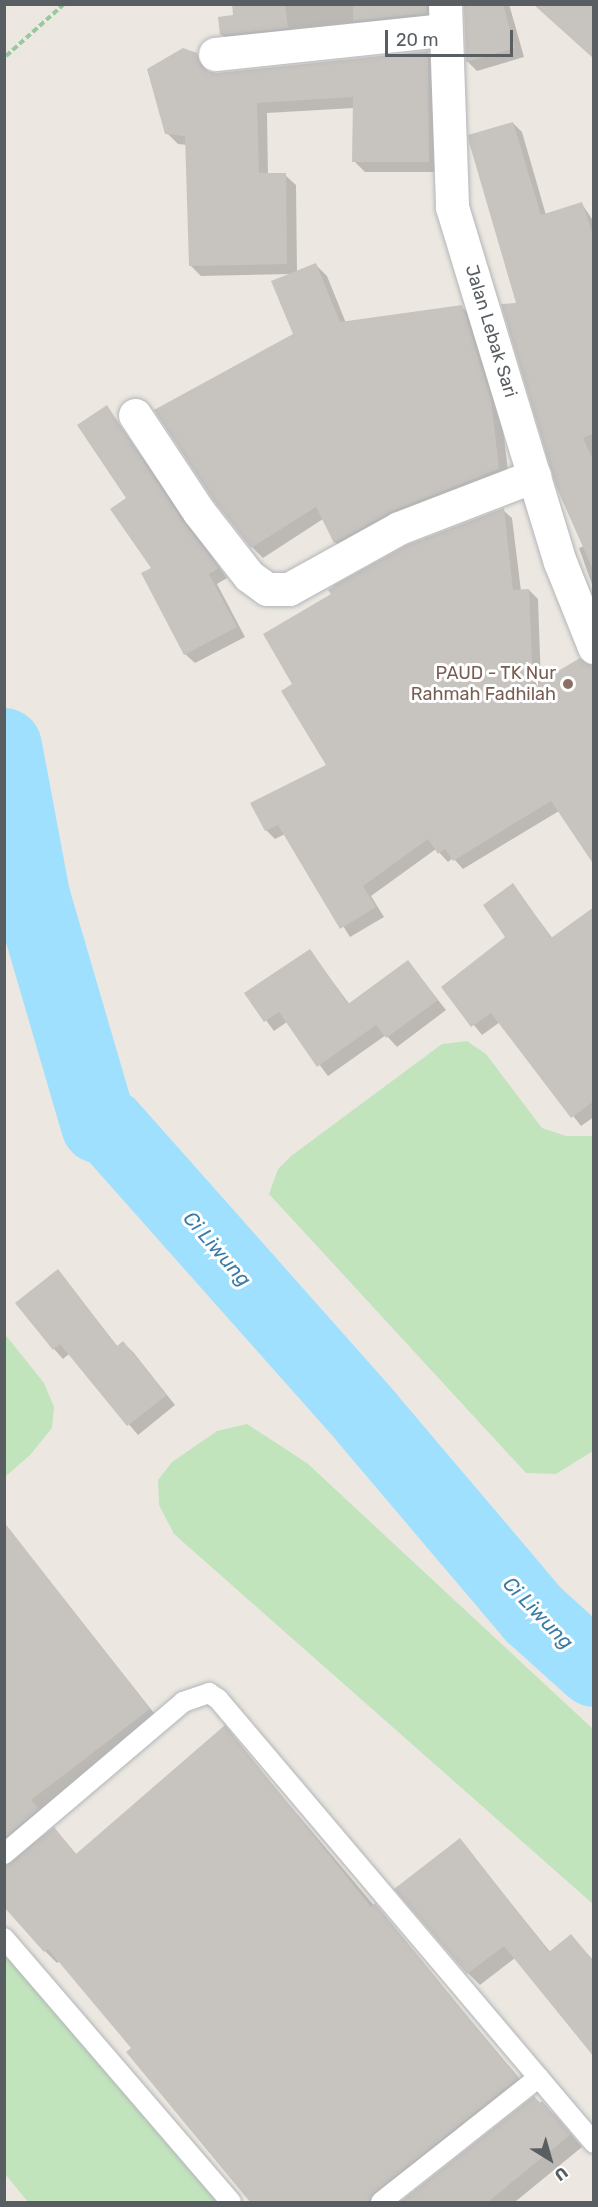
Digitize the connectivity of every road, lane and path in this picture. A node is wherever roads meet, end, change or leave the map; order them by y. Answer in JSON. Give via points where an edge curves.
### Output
{"nodes":[{"id":1,"x":64,"y":4,"type":"edge"},
{"id":2,"x":445,"y":17,"type":"edge"},
{"id":3,"x":215,"y":54,"type":"dead end"},
{"id":4,"x":6,"y":56,"type":"edge"},
{"id":5,"x":135,"y":415,"type":"dead end"},
{"id":6,"x":534,"y":476,"type":"junction"},
{"id":7,"x":594,"y":647,"type":"edge"},
{"id":8,"x":4,"y":1854,"type":"edge"},
{"id":9,"x":4,"y":1938,"type":"edge"},
{"id":10,"x":540,"y":2077,"type":"junction"},
{"id":11,"x":594,"y":2143,"type":"edge"},
{"id":12,"x":231,"y":2202,"type":"edge"},
{"id":13,"x":381,"y":2202,"type":"edge"}],
"edges":[{"from":1,"to":4,"type":"path"},
{"from":2,"to":3,"type":"street"},
{"from":2,"to":6,"type":"street","name":"Jalan Lebak Sari","via":[[452,207]]},
{"from":5,"to":6,"type":"street","via":[[199,512],[249,576],[267,589],[289,589],[399,528]]},
{"from":6,"to":7,"type":"street","name":"Jalan Lebak Sari","via":[[560,562]]},
{"from":8,"to":10,"type":"lane","via":[[183,1702],[209,1693]]},
{"from":9,"to":12,"type":"lane"},
{"from":10,"to":11,"type":"lane"},
{"from":10,"to":13,"type":"lane"}]}
